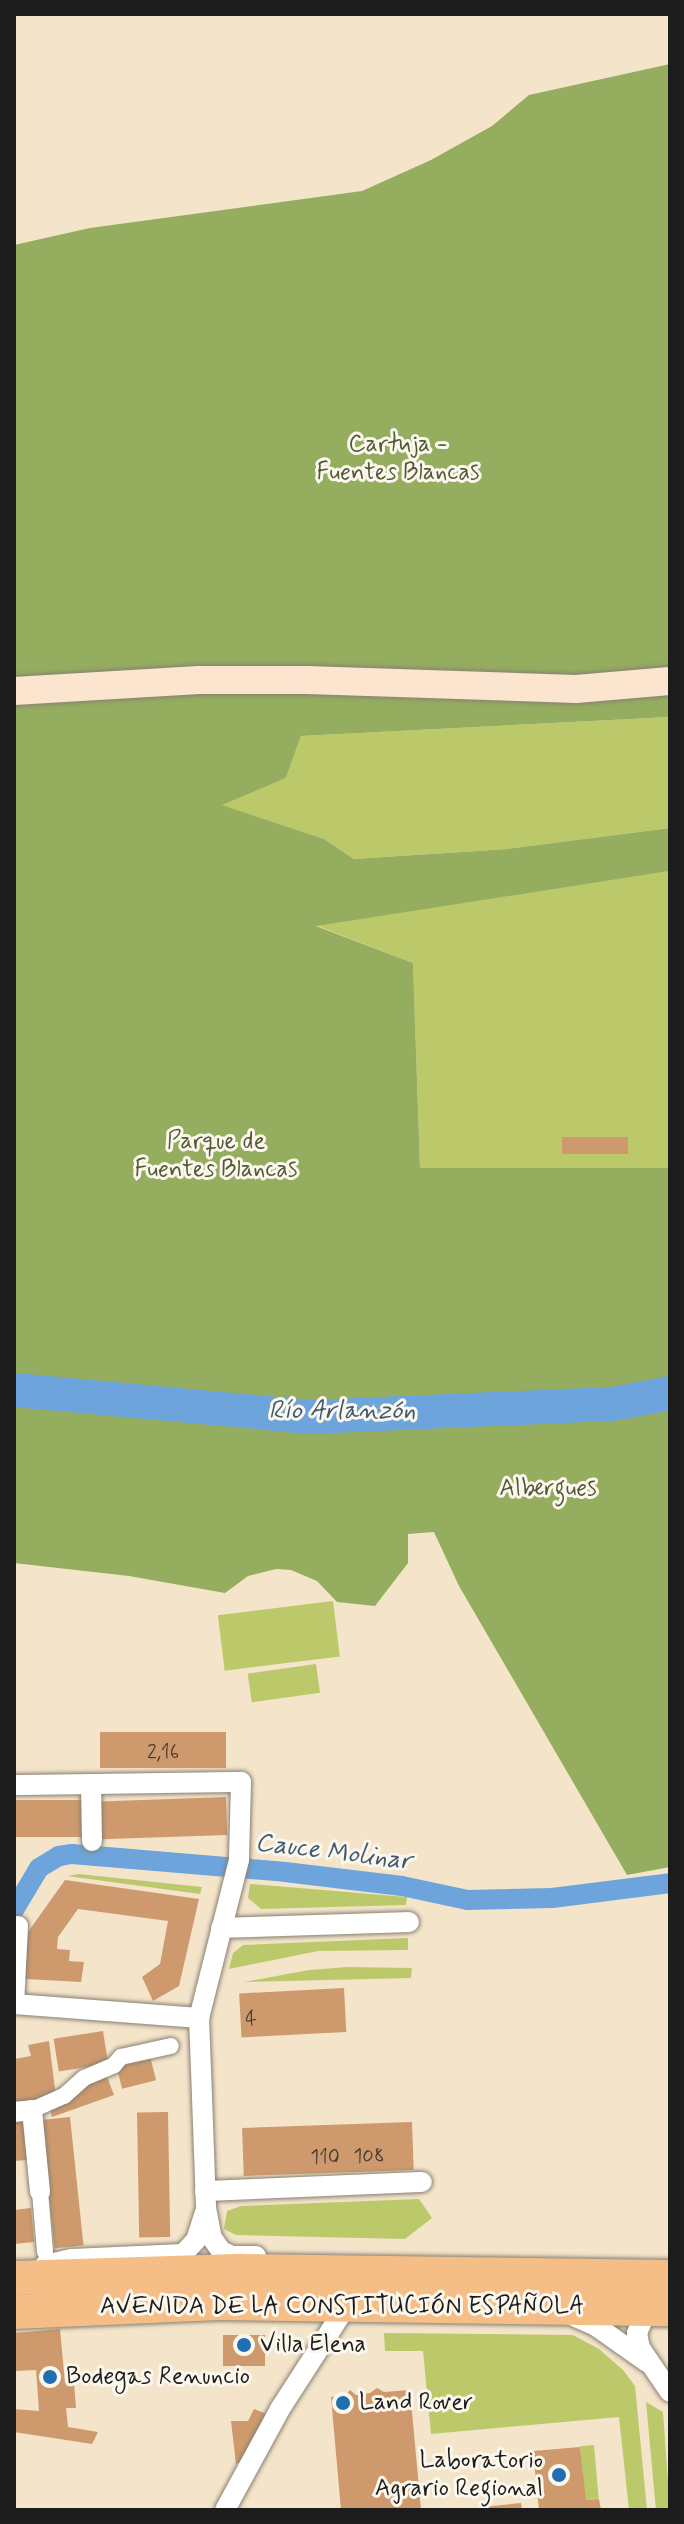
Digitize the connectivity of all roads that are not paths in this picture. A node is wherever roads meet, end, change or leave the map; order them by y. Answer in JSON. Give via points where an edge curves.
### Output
{"nodes":[{"id":1,"x":670,"y":681,"type":"edge"},
{"id":2,"x":14,"y":691,"type":"edge"},
{"id":3,"x":91,"y":1784,"type":"junction"},
{"id":4,"x":14,"y":1785,"type":"edge"},
{"id":5,"x":92,"y":1841,"type":"dead end"},
{"id":6,"x":409,"y":1922,"type":"dead end"},
{"id":7,"x":18,"y":1926,"type":"dead end"},
{"id":8,"x":221,"y":1928,"type":"junction"},
{"id":9,"x":199,"y":2018,"type":"junction"},
{"id":10,"x":171,"y":2046,"type":"dead end"},
{"id":11,"x":23,"y":2111,"type":"edge"},
{"id":12,"x":422,"y":2182,"type":"dead end"},
{"id":13,"x":40,"y":2192,"type":"joint"},
{"id":14,"x":206,"y":2200,"type":"junction"},
{"id":15,"x":45,"y":2252,"type":"dead end"},
{"id":16,"x":449,"y":2274,"type":"junction"},
{"id":17,"x":612,"y":2276,"type":"junction"},
{"id":18,"x":670,"y":2277,"type":"edge"},
{"id":19,"x":18,"y":2278,"type":"edge"},
{"id":20,"x":347,"y":2305,"type":"junction"},
{"id":21,"x":551,"y":2307,"type":"junction"},
{"id":22,"x":666,"y":2308,"type":"edge"},
{"id":23,"x":14,"y":2312,"type":"edge"},
{"id":24,"x":651,"y":2365,"type":"junction"},
{"id":25,"x":670,"y":2392,"type":"edge"},
{"id":26,"x":225,"y":2510,"type":"edge"}],
"edges":[{"from":1,"to":2,"type":"main road","via":[[576,689],[199,680]]},
{"from":3,"to":4,"type":"street"},
{"from":3,"to":5,"type":"street"},
{"from":3,"to":8,"type":"street","via":[[241,1782],[236,1870]]},
{"from":6,"to":8,"type":"street"},
{"from":7,"to":9,"type":"street","via":[[14,2004]]},
{"from":8,"to":9,"type":"street"},
{"from":9,"to":14,"type":"street"},
{"from":10,"to":11,"type":"street","via":[[121,2057],[64,2096]]},
{"from":11,"to":13,"type":"street"},
{"from":12,"to":14,"type":"street"},
{"from":13,"to":15,"type":"street"},
{"from":14,"to":16,"type":"street","via":[[212,2238],[232,2256],[431,2259]]},
{"from":14,"to":19,"type":"street","name":"AVENIDA DE LA CONSTITUCIÓN ESPAÑOLA","via":[[196,2240],[183,2254],[72,2259]]},
{"from":16,"to":17,"type":"highway","name":"AVENIDA DE LA CONSTITUCIÓN ESPAÑOLA"},
{"from":16,"to":19,"type":"highway","name":"AVENIDA DE LA CONSTITUCIÓN ESPAÑOLA","via":[[180,2271]]},
{"from":17,"to":18,"type":"highway","name":"AVENIDA DE LA CONSTITUCIÓN ESPAÑOLA"},
{"from":17,"to":22,"type":"street"},
{"from":20,"to":21,"type":"highway","name":"AVENIDA DE LA CONSTITUCIÓN ESPAÑOLA"},
{"from":20,"to":23,"type":"highway","name":"AVENIDA DE LA CONSTITUCIÓN ESPAÑOLA","via":[[205,2303]]},
{"from":20,"to":26,"type":"street","via":[[280,2409]]},
{"from":21,"to":22,"type":"highway","name":"AVENIDA DE LA CONSTITUCIÓN ESPAÑOLA"},
{"from":21,"to":24,"type":"street","via":[[596,2326]]},
{"from":22,"to":24,"type":"street","via":[[640,2321],[640,2348]]},
{"from":24,"to":25,"type":"street"}]}
